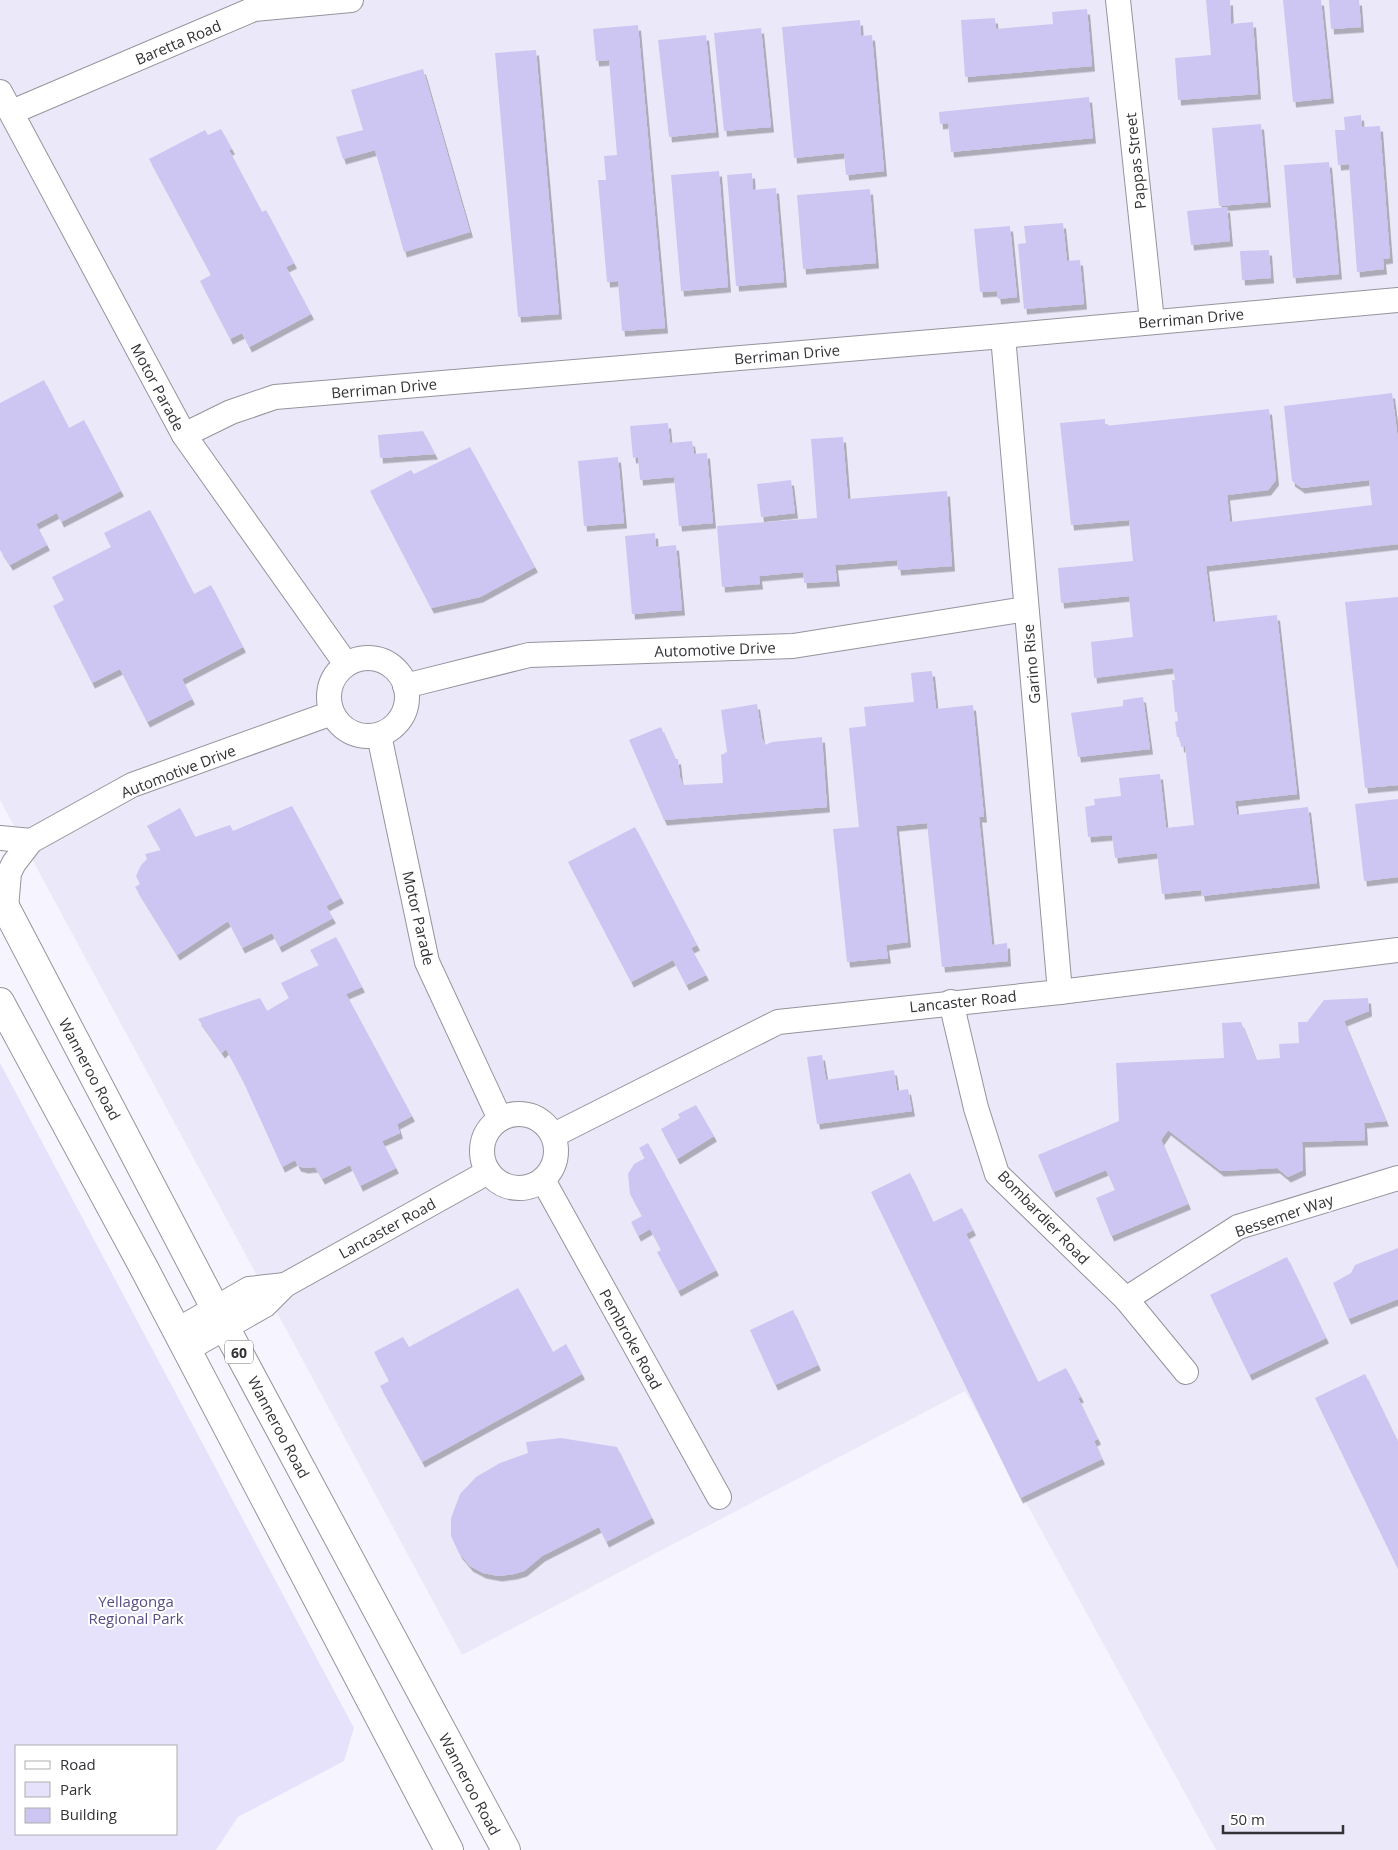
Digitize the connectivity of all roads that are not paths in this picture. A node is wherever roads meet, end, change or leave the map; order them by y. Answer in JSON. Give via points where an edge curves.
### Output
{"nodes":[{"id":1,"x":351,"y":0,"type":"edge"},
{"id":2,"x":1118,"y":0,"type":"edge"},
{"id":3,"x":0,"y":92,"type":"edge"},
{"id":4,"x":12,"y":112,"type":"junction"},
{"id":5,"x":1398,"y":300,"type":"edge"},
{"id":6,"x":1152,"y":321,"type":"junction"},
{"id":7,"x":1002,"y":336,"type":"junction"},
{"id":8,"x":184,"y":436,"type":"junction"},
{"id":9,"x":1026,"y":609,"type":"junction"},
{"id":10,"x":346,"y":664,"type":"junction"},
{"id":11,"x":405,"y":686,"type":"junction"},
{"id":12,"x":332,"y":714,"type":"junction"},
{"id":13,"x":379,"y":735,"type":"junction"},
{"id":14,"x":0,"y":838,"type":"edge"},
{"id":15,"x":31,"y":841,"type":"junction"},
{"id":16,"x":3,"y":902,"type":"edge"},
{"id":17,"x":1398,"y":950,"type":"edge"},
{"id":18,"x":1060,"y":992,"type":"junction"},
{"id":19,"x":0,"y":1002,"type":"edge"},
{"id":20,"x":951,"y":1002,"type":"junction"},
{"id":21,"x":500,"y":1119,"type":"junction"},
{"id":22,"x":554,"y":1135,"type":"junction"},
{"id":23,"x":488,"y":1172,"type":"junction"},
{"id":24,"x":1398,"y":1178,"type":"edge"},
{"id":25,"x":543,"y":1180,"type":"junction"},
{"id":26,"x":1126,"y":1299,"type":"junction"},
{"id":27,"x":221,"y":1318,"type":"junction"},
{"id":28,"x":181,"y":1340,"type":"junction"},
{"id":29,"x":1186,"y":1372,"type":"dead end"},
{"id":30,"x":719,"y":1497,"type":"dead end"},
{"id":31,"x":449,"y":1850,"type":"edge"},
{"id":32,"x":506,"y":1850,"type":"edge"}],
"edges":[{"from":1,"to":4,"type":"street","name":"Baretta Road","via":[[254,9]]},
{"from":2,"to":6,"type":"street","name":"Pappas Street"},
{"from":3,"to":4,"type":"street","name":"Motor Parade"},
{"from":4,"to":8,"type":"street","name":"Motor Parade"},
{"from":5,"to":6,"type":"street","name":"Berriman Drive"},
{"from":6,"to":7,"type":"street","name":"Berriman Drive"},
{"from":7,"to":8,"type":"street","name":"Berriman Drive","via":[[275,397],[231,412]]},
{"from":7,"to":9,"type":"street","name":"Garino Rise"},
{"from":8,"to":10,"type":"street","name":"Motor Parade"},
{"from":9,"to":11,"type":"street","name":"Automotive Drive","via":[[793,646],[529,655]]},
{"from":9,"to":18,"type":"street","name":"Garino Rise"},
{"from":10,"to":11,"type":"street","via":[[360,659],[388,663],[399,673]]},
{"from":10,"to":12,"type":"street","via":[[330,686],[328,700]]},
{"from":11,"to":13,"type":"street","via":[[407,701],[403,716]]},
{"from":12,"to":13,"type":"street","via":[[351,733]]},
{"from":12,"to":15,"type":"street","name":"Automotive Drive","via":[[132,785]]},
{"from":13,"to":21,"type":"street","name":"Motor Parade","via":[[427,962]]},
{"from":14,"to":15,"type":"street"},
{"from":15,"to":16,"type":"street","name":"Automotive Drive","via":[[9,873]]},
{"from":16,"to":27,"type":"highway","name":"Wanneroo Road","number":"60"},
{"from":17,"to":18,"type":"street","name":"Lancaster Road"},
{"from":18,"to":20,"type":"street","name":"Lancaster Road"},
{"from":19,"to":28,"type":"highway"},
{"from":20,"to":22,"type":"street","name":"Lancaster Road","via":[[778,1022]]},
{"from":20,"to":26,"type":"street","name":"Bombardier Road","via":[[976,1108],[998,1174]]},
{"from":21,"to":22,"type":"street","via":[[511,1114],[536,1117]]},
{"from":21,"to":23,"type":"street","via":[[484,1137],[483,1161]]},
{"from":22,"to":25,"type":"street","via":[[556,1160],[552,1171]]},
{"from":23,"to":25,"type":"street","via":[[496,1181],[514,1188],[532,1186]]},
{"from":23,"to":27,"type":"street","name":"Lancaster Road","via":[[285,1285],[252,1288]]},
{"from":24,"to":26,"type":"street","name":"Bessemer Way","via":[[1238,1227]]},
{"from":25,"to":30,"type":"street","name":"Pembroke Road"},
{"from":26,"to":29,"type":"street","name":"Bombardier Road"},
{"from":27,"to":28,"type":"street","name":"Lancaster Road"},
{"from":27,"to":32,"type":"highway","name":"Wanneroo Road","number":"60"},
{"from":28,"to":31,"type":"highway"}]}
